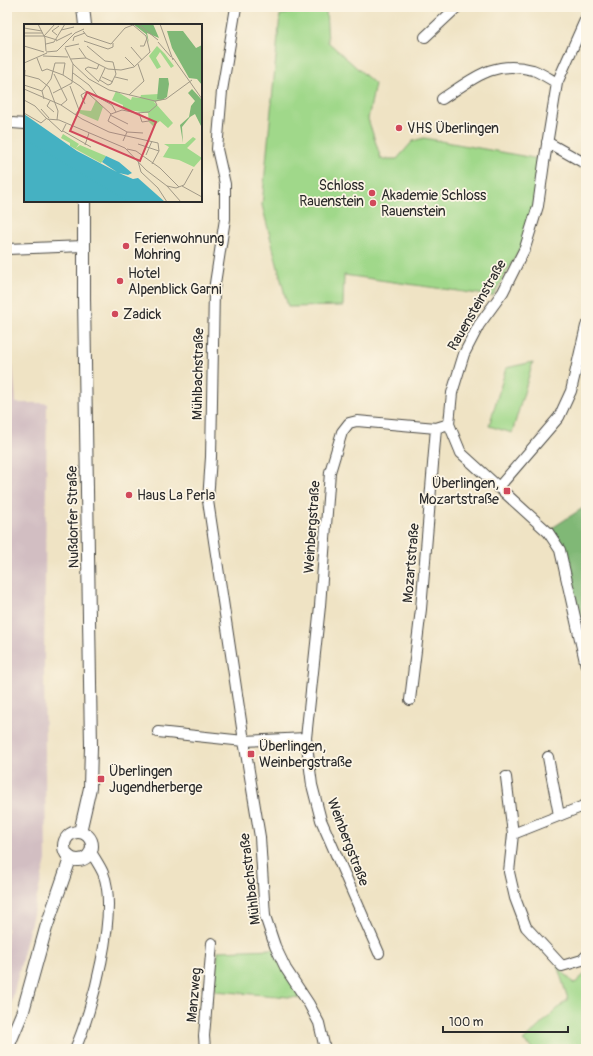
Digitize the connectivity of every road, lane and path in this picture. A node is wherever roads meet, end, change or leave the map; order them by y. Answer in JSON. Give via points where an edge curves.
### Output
{"nodes":[{"id":1,"x":83,"y":7,"type":"edge"},
{"id":2,"x":236,"y":7,"type":"edge"},
{"id":3,"x":457,"y":7,"type":"edge"},
{"id":4,"x":586,"y":18,"type":"edge"},
{"id":5,"x":85,"y":24,"type":"edge"},
{"id":6,"x":425,"y":37,"type":"dead end"},
{"id":7,"x":558,"y":83,"type":"junction"},
{"id":8,"x":442,"y":99,"type":"dead end"},
{"id":9,"x":12,"y":123,"type":"dead end"},
{"id":10,"x":24,"y":124,"type":"edge"},
{"id":11,"x":547,"y":142,"type":"junction"},
{"id":12,"x":586,"y":164,"type":"edge"},
{"id":13,"x":84,"y":202,"type":"edge"},
{"id":14,"x":84,"y":246,"type":"junction"},
{"id":15,"x":7,"y":249,"type":"edge"},
{"id":16,"x":586,"y":326,"type":"edge"},
{"id":17,"x":450,"y":424,"type":"junction"},
{"id":18,"x":436,"y":428,"type":"junction"},
{"id":19,"x":498,"y":488,"type":"junction"},
{"id":20,"x":586,"y":666,"type":"edge"},
{"id":21,"x":410,"y":700,"type":"dead end"},
{"id":22,"x":158,"y":732,"type":"dead end"},
{"id":23,"x":306,"y":738,"type":"junction"},
{"id":24,"x":244,"y":742,"type":"junction"},
{"id":25,"x":548,"y":757,"type":"dead end"},
{"id":26,"x":506,"y":777,"type":"dead end"},
{"id":27,"x":586,"y":804,"type":"edge"},
{"id":28,"x":560,"y":815,"type":"junction"},
{"id":29,"x":80,"y":832,"type":"junction"},
{"id":30,"x":513,"y":834,"type":"junction"},
{"id":31,"x":91,"y":852,"type":"junction"},
{"id":32,"x":70,"y":858,"type":"junction"},
{"id":33,"x":212,"y":943,"type":"dead end"},
{"id":34,"x":379,"y":953,"type":"dead end"},
{"id":35,"x":586,"y":956,"type":"edge"},
{"id":36,"x":7,"y":1049,"type":"edge"},
{"id":37,"x":75,"y":1049,"type":"edge"},
{"id":38,"x":205,"y":1049,"type":"edge"},
{"id":39,"x":324,"y":1049,"type":"edge"}],
"edges":[{"from":1,"to":5,"type":"street"},
{"from":2,"to":24,"type":"street","name":"Mühlbachstraße","via":[[222,91],[217,149],[225,184],[225,219],[214,290],[208,501]]},
{"from":3,"to":6,"type":"street"},
{"from":4,"to":7,"type":"street","name":"Rauensteinstraße"},
{"from":7,"to":8,"type":"street","via":[[534,70],[508,66],[488,70]]},
{"from":7,"to":11,"type":"street","name":"Rauensteinstraße"},
{"from":9,"to":10,"type":"street"},
{"from":11,"to":12,"type":"street"},
{"from":11,"to":17,"type":"street","name":"Rauensteinstraße","via":[[538,206],[525,248],[504,292],[479,325],[464,354],[452,393]]},
{"from":13,"to":14,"type":"street","name":"Nußdorfer Straße"},
{"from":14,"to":15,"type":"street"},
{"from":14,"to":29,"type":"street","name":"Nußdorfer Straße","via":[[91,746],[90,788]]},
{"from":16,"to":19,"type":"street","via":[[571,391],[559,417]]},
{"from":17,"to":18,"type":"street","name":"Weinbergstraße"},
{"from":17,"to":19,"type":"street","name":"Rauensteinstraße","via":[[462,453]]},
{"from":18,"to":21,"type":"street","name":"Mozartstraße","via":[[421,609]]},
{"from":18,"to":23,"type":"street","name":"Weinbergstraße","via":[[357,421],[348,423],[342,432],[330,472],[320,606]]},
{"from":19,"to":20,"type":"street","name":"Rauensteinstraße","via":[[548,532],[560,550]]},
{"from":22,"to":24,"type":"street"},
{"from":23,"to":24,"type":"street"},
{"from":23,"to":34,"type":"street","name":"Weinbergstraße","via":[[312,784],[321,820]]},
{"from":24,"to":39,"type":"street","name":"Mühlbachstraße","via":[[260,837],[265,916],[286,969],[319,1023]]},
{"from":25,"to":28,"type":"street"},
{"from":26,"to":30,"type":"street"},
{"from":27,"to":28,"type":"street"},
{"from":28,"to":30,"type":"street"},
{"from":29,"to":31,"type":"street","via":[[90,840]]},
{"from":29,"to":32,"type":"street","via":[[68,836],[64,842],[64,848]]},
{"from":30,"to":35,"type":"street","via":[[509,872],[514,898],[526,927],[562,966],[582,960]]},
{"from":31,"to":32,"type":"street","via":[[82,860]]},
{"from":31,"to":37,"type":"street","via":[[104,874],[108,894],[104,952],[84,1031]]},
{"from":32,"to":36,"type":"street","via":[[46,928],[23,1011]]},
{"from":33,"to":38,"type":"street","name":"Manzweg"}]}
